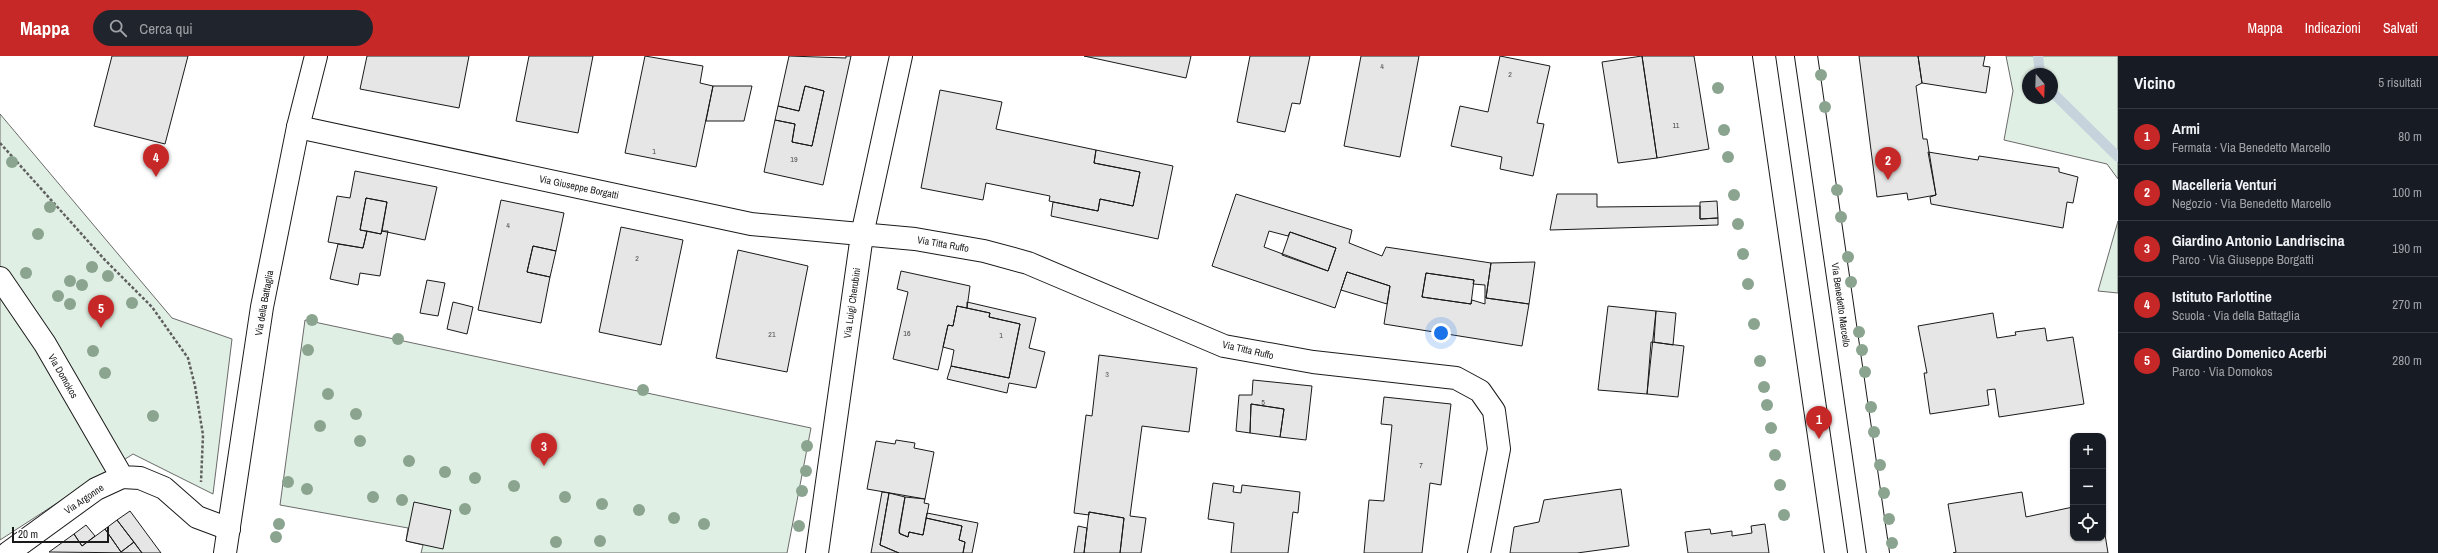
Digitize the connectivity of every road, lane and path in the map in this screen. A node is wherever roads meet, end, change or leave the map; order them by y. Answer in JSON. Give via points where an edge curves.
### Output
{"nodes":[{"id":1,"x":316,"y":56,"type":"edge"},
{"id":2,"x":901,"y":56,"type":"edge"},
{"id":3,"x":1764,"y":56,"type":"edge"},
{"id":4,"x":1806,"y":56,"type":"edge"},
{"id":5,"x":298,"y":127,"type":"junction"},
{"id":6,"x":0,"y":143,"type":"edge"},
{"id":7,"x":862,"y":234,"type":"junction"},
{"id":8,"x":0,"y":278,"type":"edge"},
{"id":9,"x":122,"y":477,"type":"junction"},
{"id":10,"x":197,"y":517,"type":"junction"},
{"id":11,"x":229,"y":529,"type":"junction"},
{"id":12,"x":8,"y":553,"type":"edge"},
{"id":13,"x":225,"y":553,"type":"edge"},
{"id":14,"x":817,"y":553,"type":"edge"},
{"id":15,"x":1479,"y":553,"type":"edge"},
{"id":16,"x":1836,"y":553,"type":"edge"},
{"id":17,"x":1878,"y":553,"type":"edge"}],
"edges":[{"from":1,"to":5,"type":"street","name":"Via della Battaglia"},
{"from":2,"to":7,"type":"street","name":"Via Luigi Cherubini"},
{"from":3,"to":16,"type":"street"},
{"from":4,"to":17,"type":"street","name":"Via Benedetto Marcello"},
{"from":5,"to":7,"type":"street","name":"Via Giuseppe Borgatti","via":[[751,224]]},
{"from":5,"to":11,"type":"street","name":"Via della Battaglia","via":[[262,307]]},
{"from":6,"to":10,"type":"path","via":[[104,259],[152,307],[188,358],[203,435]]},
{"from":7,"to":14,"type":"street","name":"Via Luigi Cherubini"},
{"from":7,"to":15,"type":"street","name":"Via Titta Ruffo","via":[[915,239],[984,251],[1028,263],[1224,346],[1313,362],[1456,378],[1480,391],[1494,411],[1499,449]]},
{"from":8,"to":9,"type":"street","name":"Via Domokos","via":[[44,344]]},
{"from":9,"to":10,"type":"street","name":"Via Argonne","via":[[140,478],[164,488]]},
{"from":9,"to":12,"type":"street","name":"Via Argonne","via":[[96,489]]},
{"from":10,"to":11,"type":"street","name":"Via Argonne"},
{"from":11,"to":13,"type":"street","name":"Via della Battaglia"}]}
